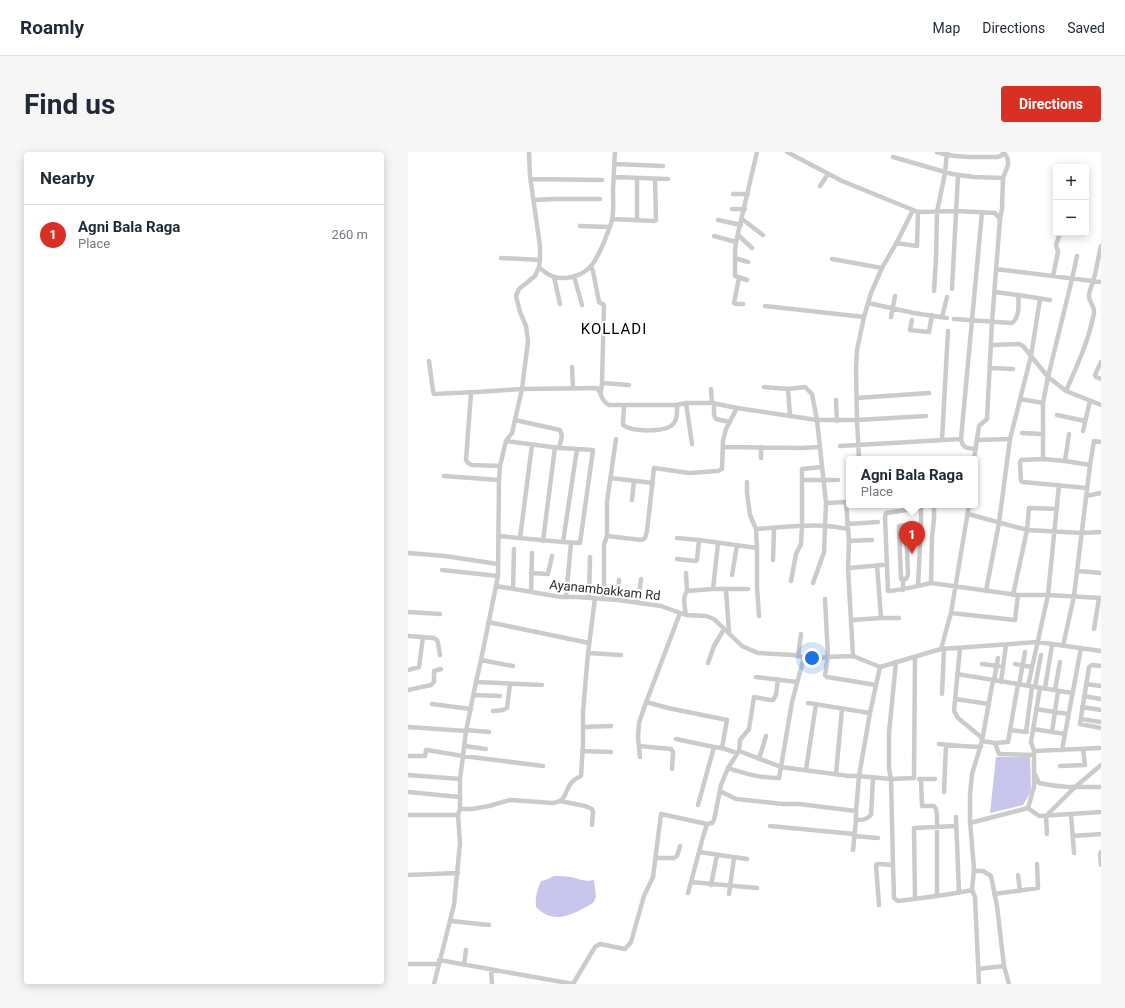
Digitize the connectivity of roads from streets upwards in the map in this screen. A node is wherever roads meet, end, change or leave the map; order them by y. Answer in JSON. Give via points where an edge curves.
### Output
{"nodes":[{"id":1,"x":529,"y":152,"type":"edge"},
{"id":2,"x":615,"y":152,"type":"edge"},
{"id":3,"x":757,"y":152,"type":"edge"},
{"id":4,"x":787,"y":152,"type":"edge"},
{"id":5,"x":937,"y":152,"type":"edge"},
{"id":6,"x":1003,"y":153,"type":"edge"},
{"id":7,"x":947,"y":154,"type":"edge"},
{"id":8,"x":893,"y":157,"type":"dead end"},
{"id":9,"x":614,"y":164,"type":"junction"},
{"id":10,"x":664,"y":166,"type":"dead end"},
{"id":11,"x":945,"y":173,"type":"junction"},
{"id":12,"x":828,"y":174,"type":"junction"},
{"id":13,"x":958,"y":176,"type":"junction"},
{"id":14,"x":614,"y":177,"type":"junction"},
{"id":15,"x":637,"y":178,"type":"junction"},
{"id":16,"x":1003,"y":178,"type":"junction"},
{"id":17,"x":531,"y":179,"type":"junction"},
{"id":18,"x":655,"y":179,"type":"junction"},
{"id":19,"x":668,"y":179,"type":"dead end"},
{"id":20,"x":602,"y":180,"type":"dead end"},
{"id":21,"x":820,"y":186,"type":"dead end"},
{"id":22,"x":733,"y":194,"type":"dead end"},
{"id":23,"x":748,"y":194,"type":"junction"},
{"id":24,"x":600,"y":199,"type":"dead end"},
{"id":25,"x":534,"y":200,"type":"junction"},
{"id":26,"x":732,"y":209,"type":"dead end"},
{"id":27,"x":745,"y":209,"type":"junction"},
{"id":28,"x":912,"y":210,"type":"junction"},
{"id":29,"x":957,"y":211,"type":"junction"},
{"id":30,"x":918,"y":212,"type":"junction"},
{"id":31,"x":937,"y":212,"type":"junction"},
{"id":32,"x":982,"y":212,"type":"junction"},
{"id":33,"x":612,"y":219,"type":"junction"},
{"id":34,"x":742,"y":219,"type":"junction"},
{"id":35,"x":1000,"y":219,"type":"junction"},
{"id":36,"x":718,"y":220,"type":"dead end"},
{"id":37,"x":637,"y":221,"type":"junction"},
{"id":38,"x":741,"y":225,"type":"junction"},
{"id":39,"x":580,"y":226,"type":"dead end"},
{"id":40,"x":610,"y":227,"type":"junction"},
{"id":41,"x":738,"y":235,"type":"junction"},
{"id":42,"x":763,"y":235,"type":"dead end"},
{"id":43,"x":714,"y":236,"type":"dead end"},
{"id":44,"x":1059,"y":236,"type":"edge"},
{"id":45,"x":736,"y":242,"type":"junction"},
{"id":46,"x":896,"y":244,"type":"junction"},
{"id":47,"x":1101,"y":246,"type":"edge"},
{"id":48,"x":752,"y":248,"type":"dead end"},
{"id":49,"x":1077,"y":256,"type":"dead end"},
{"id":50,"x":1100,"y":256,"type":"edge"},
{"id":51,"x":501,"y":258,"type":"dead end"},
{"id":52,"x":735,"y":258,"type":"junction"},
{"id":53,"x":832,"y":259,"type":"dead end"},
{"id":54,"x":540,"y":260,"type":"junction"},
{"id":55,"x":748,"y":262,"type":"dead end"},
{"id":56,"x":591,"y":267,"type":"junction"},
{"id":57,"x":539,"y":268,"type":"junction"},
{"id":58,"x":882,"y":268,"type":"junction"},
{"id":59,"x":996,"y":269,"type":"junction"},
{"id":60,"x":574,"y":276,"type":"junction"},
{"id":61,"x":1053,"y":276,"type":"junction"},
{"id":62,"x":554,"y":277,"type":"junction"},
{"id":63,"x":739,"y":278,"type":"junction"},
{"id":64,"x":1072,"y":279,"type":"junction"},
{"id":65,"x":747,"y":280,"type":"dead end"},
{"id":66,"x":1094,"y":280,"type":"junction"},
{"id":67,"x":1101,"y":282,"type":"edge"},
{"id":68,"x":952,"y":289,"type":"dead end"},
{"id":69,"x":934,"y":291,"type":"dead end"},
{"id":70,"x":995,"y":292,"type":"junction"},
{"id":71,"x":1018,"y":295,"type":"junction"},
{"id":72,"x":896,"y":296,"type":"dead end"},
{"id":73,"x":947,"y":297,"type":"dead end"},
{"id":74,"x":1040,"y":300,"type":"junction"},
{"id":75,"x":1050,"y":300,"type":"dead end"},
{"id":76,"x":868,"y":303,"type":"junction"},
{"id":77,"x":560,"y":304,"type":"dead end"},
{"id":78,"x":743,"y":304,"type":"dead end"},
{"id":79,"x":582,"y":305,"type":"dead end"},
{"id":80,"x":765,"y":306,"type":"dead end"},
{"id":81,"x":893,"y":308,"type":"junction"},
{"id":82,"x":864,"y":316,"type":"junction"},
{"id":83,"x":932,"y":316,"type":"junction"},
{"id":84,"x":891,"y":317,"type":"dead end"},
{"id":85,"x":942,"y":317,"type":"junction"},
{"id":86,"x":947,"y":318,"type":"dead end"},
{"id":87,"x":954,"y":319,"type":"dead end"},
{"id":88,"x":912,"y":320,"type":"dead end"},
{"id":89,"x":972,"y":320,"type":"junction"},
{"id":90,"x":992,"y":322,"type":"junction"},
{"id":91,"x":948,"y":331,"type":"dead end"},
{"id":92,"x":992,"y":345,"type":"junction"},
{"id":93,"x":1031,"y":356,"type":"junction"},
{"id":94,"x":429,"y":361,"type":"dead end"},
{"id":95,"x":1101,"y":362,"type":"edge"},
{"id":96,"x":572,"y":368,"type":"dead end"},
{"id":97,"x":990,"y":368,"type":"junction"},
{"id":98,"x":1013,"y":369,"type":"dead end"},
{"id":99,"x":1048,"y":378,"type":"junction"},
{"id":100,"x":1101,"y":379,"type":"edge"},
{"id":101,"x":602,"y":383,"type":"junction"},
{"id":102,"x":629,"y":385,"type":"dead end"},
{"id":103,"x":764,"y":387,"type":"dead end"},
{"id":104,"x":522,"y":389,"type":"junction"},
{"id":105,"x":574,"y":389,"type":"junction"},
{"id":106,"x":712,"y":389,"type":"dead end"},
{"id":107,"x":788,"y":389,"type":"junction"},
{"id":108,"x":1066,"y":391,"type":"junction"},
{"id":109,"x":600,"y":392,"type":"junction"},
{"id":110,"x":471,"y":393,"type":"junction"},
{"id":111,"x":929,"y":394,"type":"dead end"},
{"id":112,"x":857,"y":398,"type":"junction"},
{"id":113,"x":1020,"y":399,"type":"junction"},
{"id":114,"x":836,"y":400,"type":"dead end"},
{"id":115,"x":1090,"y":401,"type":"junction"},
{"id":116,"x":686,"y":403,"type":"junction"},
{"id":117,"x":1043,"y":403,"type":"junction"},
{"id":118,"x":713,"y":404,"type":"junction"},
{"id":119,"x":624,"y":405,"type":"junction"},
{"id":120,"x":677,"y":405,"type":"junction"},
{"id":121,"x":1101,"y":405,"type":"edge"},
{"id":122,"x":737,"y":408,"type":"junction"},
{"id":123,"x":1057,"y":415,"type":"dead end"},
{"id":124,"x":790,"y":416,"type":"junction"},
{"id":125,"x":926,"y":416,"type":"dead end"},
{"id":126,"x":515,"y":420,"type":"junction"},
{"id":127,"x":817,"y":420,"type":"junction"},
{"id":128,"x":858,"y":420,"type":"junction"},
{"id":129,"x":838,"y":421,"type":"junction"},
{"id":130,"x":1085,"y":421,"type":"junction"},
{"id":131,"x":730,"y":422,"type":"junction"},
{"id":132,"x":1083,"y":431,"type":"dead end"},
{"id":133,"x":1022,"y":433,"type":"dead end"},
{"id":134,"x":1043,"y":434,"type":"junction"},
{"id":135,"x":1069,"y":434,"type":"dead end"},
{"id":136,"x":616,"y":439,"type":"dead end"},
{"id":137,"x":961,"y":439,"type":"junction"},
{"id":138,"x":942,"y":440,"type":"junction"},
{"id":139,"x":977,"y":440,"type":"junction"},
{"id":140,"x":1010,"y":440,"type":"junction"},
{"id":141,"x":506,"y":441,"type":"junction"},
{"id":142,"x":1101,"y":442,"type":"edge"},
{"id":143,"x":692,"y":444,"type":"dead end"},
{"id":144,"x":532,"y":445,"type":"junction"},
{"id":145,"x":858,"y":445,"type":"junction"},
{"id":146,"x":840,"y":446,"type":"dead end"},
{"id":147,"x":723,"y":447,"type":"junction"},
{"id":148,"x":761,"y":447,"type":"junction"},
{"id":149,"x":820,"y":447,"type":"junction"},
{"id":150,"x":557,"y":448,"type":"junction"},
{"id":151,"x":577,"y":449,"type":"junction"},
{"id":152,"x":976,"y":450,"type":"junction"},
{"id":153,"x":859,"y":456,"type":"edge"},
{"id":154,"x":975,"y":456,"type":"edge"},
{"id":155,"x":760,"y":458,"type":"dead end"},
{"id":156,"x":1043,"y":460,"type":"junction"},
{"id":157,"x":1065,"y":461,"type":"junction"},
{"id":158,"x":1090,"y":465,"type":"junction"},
{"id":159,"x":500,"y":466,"type":"junction"},
{"id":160,"x":822,"y":467,"type":"junction"},
{"id":161,"x":444,"y":476,"type":"dead end"},
{"id":162,"x":610,"y":478,"type":"junction"},
{"id":163,"x":499,"y":480,"type":"junction"},
{"id":164,"x":802,"y":480,"type":"junction"},
{"id":165,"x":823,"y":480,"type":"junction"},
{"id":166,"x":838,"y":480,"type":"dead end"},
{"id":167,"x":634,"y":481,"type":"junction"},
{"id":168,"x":747,"y":482,"type":"dead end"},
{"id":169,"x":653,"y":483,"type":"junction"},
{"id":170,"x":1059,"y":485,"type":"junction"},
{"id":171,"x":1087,"y":488,"type":"junction"},
{"id":172,"x":1101,"y":493,"type":"edge"},
{"id":173,"x":1086,"y":496,"type":"junction"},
{"id":174,"x":632,"y":500,"type":"dead end"},
{"id":175,"x":846,"y":502,"type":"edge"},
{"id":176,"x":826,"y":503,"type":"junction"},
{"id":177,"x":848,"y":508,"type":"edge"},
{"id":178,"x":934,"y":508,"type":"edge"},
{"id":179,"x":969,"y":508,"type":"edge"},
{"id":180,"x":1057,"y":509,"type":"junction"},
{"id":181,"x":968,"y":514,"type":"junction"},
{"id":182,"x":878,"y":522,"type":"dead end"},
{"id":183,"x":999,"y":523,"type":"junction"},
{"id":184,"x":847,"y":524,"type":"junction"},
{"id":185,"x":802,"y":526,"type":"junction"},
{"id":186,"x":826,"y":526,"type":"junction"},
{"id":187,"x":756,"y":529,"type":"junction"},
{"id":188,"x":774,"y":529,"type":"junction"},
{"id":189,"x":848,"y":530,"type":"junction"},
{"id":190,"x":1027,"y":530,"type":"junction"},
{"id":191,"x":1055,"y":532,"type":"junction"},
{"id":192,"x":1101,"y":532,"type":"edge"},
{"id":193,"x":1082,"y":533,"type":"junction"},
{"id":194,"x":498,"y":536,"type":"junction"},
{"id":195,"x":607,"y":536,"type":"junction"},
{"id":196,"x":520,"y":538,"type":"junction"},
{"id":197,"x":677,"y":538,"type":"dead end"},
{"id":198,"x":700,"y":540,"type":"junction"},
{"id":199,"x":872,"y":540,"type":"dead end"},
{"id":200,"x":543,"y":541,"type":"junction"},
{"id":201,"x":848,"y":541,"type":"junction"},
{"id":202,"x":563,"y":542,"type":"junction"},
{"id":203,"x":718,"y":542,"type":"junction"},
{"id":204,"x":571,"y":543,"type":"junction"},
{"id":205,"x":737,"y":545,"type":"junction"},
{"id":206,"x":757,"y":548,"type":"junction"},
{"id":207,"x":514,"y":549,"type":"dead end"},
{"id":208,"x":408,"y":553,"type":"edge"},
{"id":209,"x":532,"y":553,"type":"dead end"},
{"id":210,"x":552,"y":556,"type":"dead end"},
{"id":211,"x":590,"y":557,"type":"dead end"},
{"id":212,"x":677,"y":559,"type":"dead end"},
{"id":213,"x":773,"y":560,"type":"dead end"},
{"id":214,"x":498,"y":564,"type":"junction"},
{"id":215,"x":877,"y":565,"type":"junction"},
{"id":216,"x":883,"y":565,"type":"dead end"},
{"id":217,"x":848,"y":568,"type":"junction"},
{"id":218,"x":442,"y":570,"type":"dead end"},
{"id":219,"x":1078,"y":571,"type":"junction"},
{"id":220,"x":531,"y":573,"type":"junction"},
{"id":221,"x":686,"y":573,"type":"dead end"},
{"id":222,"x":1101,"y":573,"type":"edge"},
{"id":223,"x":732,"y":575,"type":"dead end"},
{"id":224,"x":498,"y":576,"type":"junction"},
{"id":225,"x":641,"y":579,"type":"dead end"},
{"id":226,"x":903,"y":579,"type":"junction"},
{"id":227,"x":619,"y":580,"type":"dead end"},
{"id":228,"x":791,"y":581,"type":"dead end"},
{"id":229,"x":813,"y":583,"type":"dead end"},
{"id":230,"x":931,"y":583,"type":"junction"},
{"id":231,"x":496,"y":586,"type":"junction"},
{"id":232,"x":918,"y":586,"type":"junction"},
{"id":233,"x":955,"y":587,"type":"junction"},
{"id":234,"x":513,"y":589,"type":"junction"},
{"id":235,"x":713,"y":589,"type":"junction"},
{"id":236,"x":748,"y":589,"type":"dead end"},
{"id":237,"x":726,"y":590,"type":"junction"},
{"id":238,"x":903,"y":590,"type":"junction"},
{"id":239,"x":687,"y":591,"type":"junction"},
{"id":240,"x":986,"y":591,"type":"junction"},
{"id":241,"x":531,"y":592,"type":"junction"},
{"id":242,"x":1016,"y":595,"type":"junction"},
{"id":243,"x":1048,"y":595,"type":"junction"},
{"id":244,"x":1074,"y":596,"type":"junction"},
{"id":245,"x":566,"y":597,"type":"junction"},
{"id":246,"x":589,"y":598,"type":"junction"},
{"id":247,"x":595,"y":598,"type":"junction"},
{"id":248,"x":1100,"y":598,"type":"edge"},
{"id":249,"x":604,"y":599,"type":"junction"},
{"id":250,"x":825,"y":599,"type":"dead end"},
{"id":251,"x":618,"y":600,"type":"junction"},
{"id":252,"x":638,"y":602,"type":"junction"},
{"id":253,"x":408,"y":612,"type":"edge"},
{"id":254,"x":680,"y":613,"type":"junction"},
{"id":255,"x":951,"y":613,"type":"junction"},
{"id":256,"x":440,"y":614,"type":"dead end"},
{"id":257,"x":686,"y":615,"type":"junction"},
{"id":258,"x":759,"y":616,"type":"dead end"},
{"id":259,"x":881,"y":618,"type":"junction"},
{"id":260,"x":899,"y":618,"type":"dead end"},
{"id":261,"x":852,"y":620,"type":"junction"},
{"id":262,"x":488,"y":622,"type":"junction"},
{"id":263,"x":1094,"y":629,"type":"dead end"},
{"id":264,"x":726,"y":630,"type":"junction"},
{"id":265,"x":801,"y":634,"type":"dead end"},
{"id":266,"x":408,"y":636,"type":"edge"},
{"id":267,"x":423,"y":637,"type":"junction"},
{"id":268,"x":1038,"y":642,"type":"junction"},
{"id":269,"x":589,"y":643,"type":"junction"},
{"id":270,"x":1006,"y":645,"type":"junction"},
{"id":271,"x":1052,"y":645,"type":"junction"},
{"id":272,"x":1063,"y":646,"type":"junction"},
{"id":273,"x":960,"y":648,"type":"junction"},
{"id":274,"x":1081,"y":648,"type":"junction"},
{"id":275,"x":943,"y":649,"type":"junction"},
{"id":276,"x":1101,"y":651,"type":"edge"},
{"id":277,"x":1025,"y":652,"type":"dead end"},
{"id":278,"x":588,"y":653,"type":"junction"},
{"id":279,"x":440,"y":655,"type":"dead end"},
{"id":280,"x":621,"y":655,"type":"dead end"},
{"id":281,"x":798,"y":656,"type":"junction"},
{"id":282,"x":853,"y":656,"type":"junction"},
{"id":283,"x":1041,"y":656,"type":"dead end"},
{"id":284,"x":804,"y":657,"type":"junction"},
{"id":285,"x":828,"y":657,"type":"junction"},
{"id":286,"x":915,"y":657,"type":"junction"},
{"id":287,"x":998,"y":658,"type":"dead end"},
{"id":288,"x":482,"y":660,"type":"junction"},
{"id":289,"x":896,"y":662,"type":"junction"},
{"id":290,"x":1060,"y":662,"type":"dead end"},
{"id":291,"x":708,"y":663,"type":"dead end"},
{"id":292,"x":982,"y":664,"type":"dead end"},
{"id":293,"x":1015,"y":664,"type":"dead end"},
{"id":294,"x":513,"y":666,"type":"dead end"},
{"id":295,"x":997,"y":666,"type":"junction"},
{"id":296,"x":1023,"y":666,"type":"junction"},
{"id":297,"x":1101,"y":666,"type":"edge"},
{"id":298,"x":880,"y":667,"type":"junction"},
{"id":299,"x":1003,"y":667,"type":"junction"},
{"id":300,"x":1032,"y":667,"type":"junction"},
{"id":301,"x":441,"y":669,"type":"dead end"},
{"id":302,"x":408,"y":670,"type":"edge"},
{"id":303,"x":957,"y":674,"type":"junction"},
{"id":304,"x":756,"y":677,"type":"dead end"},
{"id":305,"x":778,"y":679,"type":"junction"},
{"id":306,"x":993,"y":680,"type":"junction"},
{"id":307,"x":476,"y":682,"type":"junction"},
{"id":308,"x":797,"y":682,"type":"junction"},
{"id":309,"x":1001,"y":682,"type":"junction"},
{"id":310,"x":510,"y":684,"type":"junction"},
{"id":311,"x":1019,"y":684,"type":"junction"},
{"id":312,"x":1086,"y":684,"type":"junction"},
{"id":313,"x":542,"y":685,"type":"dead end"},
{"id":314,"x":876,"y":685,"type":"junction"},
{"id":315,"x":1101,"y":686,"type":"edge"},
{"id":316,"x":1036,"y":687,"type":"junction"},
{"id":317,"x":408,"y":690,"type":"edge"},
{"id":318,"x":1057,"y":690,"type":"junction"},
{"id":319,"x":1072,"y":693,"type":"junction"},
{"id":320,"x":942,"y":694,"type":"dead end"},
{"id":321,"x":474,"y":695,"type":"junction"},
{"id":322,"x":500,"y":696,"type":"dead end"},
{"id":323,"x":1084,"y":696,"type":"junction"},
{"id":324,"x":955,"y":699,"type":"junction"},
{"id":325,"x":1101,"y":699,"type":"edge"},
{"id":326,"x":646,"y":702,"type":"junction"},
{"id":327,"x":808,"y":703,"type":"dead end"},
{"id":328,"x":432,"y":704,"type":"dead end"},
{"id":329,"x":816,"y":704,"type":"junction"},
{"id":330,"x":989,"y":704,"type":"junction"},
{"id":331,"x":1082,"y":707,"type":"junction"},
{"id":332,"x":471,"y":709,"type":"junction"},
{"id":333,"x":842,"y":709,"type":"junction"},
{"id":334,"x":1036,"y":709,"type":"junction"},
{"id":335,"x":1101,"y":710,"type":"edge"},
{"id":336,"x":493,"y":711,"type":"dead end"},
{"id":337,"x":1054,"y":712,"type":"junction"},
{"id":338,"x":870,"y":714,"type":"junction"},
{"id":339,"x":1068,"y":714,"type":"junction"},
{"id":340,"x":1081,"y":718,"type":"junction"},
{"id":341,"x":1101,"y":722,"type":"edge"},
{"id":342,"x":408,"y":726,"type":"edge"},
{"id":343,"x":611,"y":726,"type":"dead end"},
{"id":344,"x":583,"y":727,"type":"junction"},
{"id":345,"x":1101,"y":728,"type":"edge"},
{"id":346,"x":466,"y":730,"type":"junction"},
{"id":347,"x":1010,"y":730,"type":"junction"},
{"id":348,"x":1033,"y":731,"type":"junction"},
{"id":349,"x":489,"y":732,"type":"dead end"},
{"id":350,"x":1026,"y":732,"type":"junction"},
{"id":351,"x":1052,"y":732,"type":"junction"},
{"id":352,"x":1064,"y":734,"type":"junction"},
{"id":353,"x":766,"y":736,"type":"dead end"},
{"id":354,"x":676,"y":739,"type":"dead end"},
{"id":355,"x":982,"y":741,"type":"junction"},
{"id":356,"x":995,"y":743,"type":"junction"},
{"id":357,"x":939,"y":744,"type":"dead end"},
{"id":358,"x":946,"y":745,"type":"junction"},
{"id":359,"x":465,"y":746,"type":"junction"},
{"id":360,"x":639,"y":746,"type":"junction"},
{"id":361,"x":714,"y":747,"type":"junction"},
{"id":362,"x":981,"y":747,"type":"junction"},
{"id":363,"x":722,"y":748,"type":"junction"},
{"id":364,"x":1083,"y":748,"type":"junction"},
{"id":365,"x":1101,"y":748,"type":"edge"},
{"id":366,"x":486,"y":750,"type":"dead end"},
{"id":367,"x":1062,"y":750,"type":"junction"},
{"id":368,"x":582,"y":751,"type":"junction"},
{"id":369,"x":611,"y":752,"type":"dead end"},
{"id":370,"x":738,"y":752,"type":"junction"},
{"id":371,"x":1034,"y":753,"type":"junction"},
{"id":372,"x":408,"y":756,"type":"edge"},
{"id":373,"x":463,"y":756,"type":"junction"},
{"id":374,"x":640,"y":757,"type":"dead end"},
{"id":375,"x":759,"y":759,"type":"junction"},
{"id":376,"x":1101,"y":765,"type":"edge"},
{"id":377,"x":543,"y":766,"type":"dead end"},
{"id":378,"x":781,"y":766,"type":"junction"},
{"id":379,"x":1060,"y":766,"type":"dead end"},
{"id":380,"x":728,"y":768,"type":"junction"},
{"id":381,"x":672,"y":769,"type":"dead end"},
{"id":382,"x":806,"y":770,"type":"junction"},
{"id":383,"x":1034,"y":771,"type":"junction"},
{"id":384,"x":836,"y":774,"type":"junction"},
{"id":385,"x":408,"y":775,"type":"edge"},
{"id":386,"x":859,"y":776,"type":"junction"},
{"id":387,"x":873,"y":778,"type":"junction"},
{"id":388,"x":914,"y":778,"type":"junction"},
{"id":389,"x":460,"y":779,"type":"junction"},
{"id":390,"x":891,"y":779,"type":"junction"},
{"id":391,"x":921,"y":779,"type":"junction"},
{"id":392,"x":935,"y":779,"type":"dead end"},
{"id":393,"x":1101,"y":786,"type":"edge"},
{"id":394,"x":1074,"y":788,"type":"junction"},
{"id":395,"x":720,"y":790,"type":"junction"},
{"id":396,"x":408,"y":792,"type":"edge"},
{"id":397,"x":944,"y":792,"type":"dead end"},
{"id":398,"x":459,"y":797,"type":"junction"},
{"id":399,"x":560,"y":801,"type":"junction"},
{"id":400,"x":698,"y":805,"type":"dead end"},
{"id":401,"x":1028,"y":808,"type":"junction"},
{"id":402,"x":460,"y":809,"type":"junction"},
{"id":403,"x":856,"y":812,"type":"junction"},
{"id":404,"x":1101,"y":812,"type":"edge"},
{"id":405,"x":1071,"y":814,"type":"junction"},
{"id":406,"x":408,"y":815,"type":"edge"},
{"id":407,"x":458,"y":815,"type":"junction"},
{"id":408,"x":1046,"y":816,"type":"junction"},
{"id":409,"x":956,"y":817,"type":"dead end"},
{"id":410,"x":856,"y":820,"type":"junction"},
{"id":411,"x":970,"y":823,"type":"junction"},
{"id":412,"x":707,"y":824,"type":"junction"},
{"id":413,"x":592,"y":825,"type":"dead end"},
{"id":414,"x":770,"y":826,"type":"dead end"},
{"id":415,"x":956,"y":826,"type":"junction"},
{"id":416,"x":937,"y":827,"type":"junction"},
{"id":417,"x":1047,"y":834,"type":"dead end"},
{"id":418,"x":1101,"y":834,"type":"edge"},
{"id":419,"x":854,"y":835,"type":"junction"},
{"id":420,"x":1073,"y":836,"type":"junction"},
{"id":421,"x":878,"y":838,"type":"dead end"},
{"id":422,"x":680,"y":846,"type":"dead end"},
{"id":423,"x":853,"y":850,"type":"dead end"},
{"id":424,"x":699,"y":852,"type":"junction"},
{"id":425,"x":1101,"y":852,"type":"edge"},
{"id":426,"x":1074,"y":853,"type":"dead end"},
{"id":427,"x":717,"y":855,"type":"junction"},
{"id":428,"x":656,"y":858,"type":"junction"},
{"id":429,"x":734,"y":858,"type":"junction"},
{"id":430,"x":747,"y":859,"type":"dead end"},
{"id":431,"x":1037,"y":864,"type":"dead end"},
{"id":432,"x":892,"y":865,"type":"junction"},
{"id":433,"x":1101,"y":865,"type":"edge"},
{"id":434,"x":974,"y":869,"type":"junction"},
{"id":435,"x":458,"y":873,"type":"junction"},
{"id":436,"x":1018,"y":875,"type":"dead end"},
{"id":437,"x":408,"y":876,"type":"edge"},
{"id":438,"x":691,"y":882,"type":"junction"},
{"id":439,"x":711,"y":885,"type":"junction"},
{"id":440,"x":730,"y":886,"type":"junction"},
{"id":441,"x":757,"y":888,"type":"dead end"},
{"id":442,"x":972,"y":890,"type":"junction"},
{"id":443,"x":1020,"y":892,"type":"junction"},
{"id":444,"x":688,"y":893,"type":"dead end"},
{"id":445,"x":959,"y":893,"type":"junction"},
{"id":446,"x":729,"y":894,"type":"dead end"},
{"id":447,"x":994,"y":894,"type":"junction"},
{"id":448,"x":937,"y":896,"type":"junction"},
{"id":449,"x":915,"y":899,"type":"junction"},
{"id":450,"x":879,"y":905,"type":"dead end"},
{"id":451,"x":450,"y":920,"type":"junction"},
{"id":452,"x":489,"y":925,"type":"dead end"},
{"id":453,"x":466,"y":950,"type":"dead end"},
{"id":454,"x":439,"y":962,"type":"junction"},
{"id":455,"x":408,"y":964,"type":"edge"},
{"id":456,"x":464,"y":965,"type":"junction"},
{"id":457,"x":1004,"y":966,"type":"junction"},
{"id":458,"x":978,"y":969,"type":"junction"},
{"id":459,"x":491,"y":970,"type":"junction"},
{"id":460,"x":434,"y":984,"type":"edge"},
{"id":461,"x":492,"y":984,"type":"edge"},
{"id":462,"x":573,"y":984,"type":"edge"},
{"id":463,"x":979,"y":984,"type":"edge"},
{"id":464,"x":1009,"y":984,"type":"edge"}],
"edges":[{"from":1,"to":17,"type":"street"},
{"from":2,"to":9,"type":"street"},
{"from":3,"to":23,"type":"street"},
{"from":4,"to":12,"type":"street"},
{"from":5,"to":7,"type":"street"},
{"from":6,"to":7,"type":"street","via":[[1001,156],[962,157]]},
{"from":6,"to":16,"type":"street","via":[[1008,165]]},
{"from":7,"to":11,"type":"street"},
{"from":8,"to":11,"type":"street"},
{"from":9,"to":10,"type":"street"},
{"from":9,"to":14,"type":"street"},
{"from":11,"to":13,"type":"street"},
{"from":11,"to":31,"type":"street"},
{"from":12,"to":21,"type":"street"},
{"from":12,"to":28,"type":"street"},
{"from":13,"to":16,"type":"street"},
{"from":13,"to":29,"type":"street"},
{"from":14,"to":15,"type":"street"},
{"from":14,"to":33,"type":"street"},
{"from":15,"to":18,"type":"street"},
{"from":15,"to":37,"type":"street"},
{"from":16,"to":35,"type":"street"},
{"from":17,"to":20,"type":"street"},
{"from":17,"to":25,"type":"street"},
{"from":18,"to":19,"type":"street"},
{"from":18,"to":37,"type":"street","via":[[656,220]]},
{"from":22,"to":23,"type":"street"},
{"from":23,"to":27,"type":"street"},
{"from":24,"to":25,"type":"street"},
{"from":25,"to":54,"type":"street"},
{"from":26,"to":27,"type":"street"},
{"from":27,"to":34,"type":"street"},
{"from":28,"to":30,"type":"street"},
{"from":28,"to":46,"type":"street"},
{"from":29,"to":31,"type":"street"},
{"from":29,"to":32,"type":"street"},
{"from":29,"to":68,"type":"street"},
{"from":30,"to":31,"type":"street"},
{"from":30,"to":46,"type":"street","via":[[917,246]]},
{"from":31,"to":69,"type":"street"},
{"from":32,"to":35,"type":"street","via":[[995,213]]},
{"from":32,"to":89,"type":"street"},
{"from":33,"to":37,"type":"street"},
{"from":33,"to":40,"type":"street"},
{"from":34,"to":38,"type":"street"},
{"from":34,"to":42,"type":"street"},
{"from":35,"to":59,"type":"street"},
{"from":36,"to":38,"type":"street"},
{"from":38,"to":41,"type":"street"},
{"from":39,"to":40,"type":"street"},
{"from":40,"to":56,"type":"street"},
{"from":41,"to":45,"type":"street"},
{"from":41,"to":48,"type":"street"},
{"from":43,"to":45,"type":"street"},
{"from":44,"to":61,"type":"street"},
{"from":45,"to":52,"type":"street"},
{"from":46,"to":58,"type":"street"},
{"from":47,"to":50,"type":"street"},
{"from":49,"to":64,"type":"street"},
{"from":50,"to":66,"type":"street"},
{"from":51,"to":54,"type":"street"},
{"from":52,"to":55,"type":"street"},
{"from":52,"to":63,"type":"street","via":[[735,275]]},
{"from":53,"to":58,"type":"street"},
{"from":54,"to":57,"type":"street"},
{"from":56,"to":60,"type":"street"},
{"from":56,"to":101,"type":"street","via":[[599,302],[604,305]]},
{"from":57,"to":62,"type":"street"},
{"from":57,"to":104,"type":"street","via":[[535,276],[519,289],[516,296],[528,334]]},
{"from":58,"to":76,"type":"street"},
{"from":59,"to":61,"type":"street"},
{"from":59,"to":70,"type":"street"},
{"from":60,"to":62,"type":"street","via":[[565,279]]},
{"from":60,"to":79,"type":"street"},
{"from":61,"to":64,"type":"street"},
{"from":62,"to":77,"type":"street"},
{"from":63,"to":65,"type":"street"},
{"from":63,"to":78,"type":"street","via":[[734,303]]},
{"from":64,"to":66,"type":"street"},
{"from":64,"to":99,"type":"street"},
{"from":66,"to":67,"type":"street"},
{"from":66,"to":108,"type":"street","via":[[1089,295],[1094,311],[1092,325]]},
{"from":70,"to":71,"type":"street"},
{"from":70,"to":90,"type":"street"},
{"from":71,"to":74,"type":"street"},
{"from":71,"to":90,"type":"street","via":[[1016,320],[1012,323]]},
{"from":72,"to":81,"type":"street"},
{"from":73,"to":85,"type":"street"},
{"from":74,"to":75,"type":"street"},
{"from":74,"to":93,"type":"street"},
{"from":76,"to":81,"type":"street"},
{"from":76,"to":82,"type":"street"},
{"from":80,"to":82,"type":"street"},
{"from":81,"to":83,"type":"street"},
{"from":81,"to":84,"type":"street"},
{"from":82,"to":112,"type":"street","via":[[857,350]]},
{"from":83,"to":85,"type":"street"},
{"from":83,"to":88,"type":"street","via":[[929,332],[910,330]]},
{"from":85,"to":86,"type":"street"},
{"from":87,"to":89,"type":"street"},
{"from":89,"to":90,"type":"street"},
{"from":89,"to":137,"type":"street"},
{"from":90,"to":92,"type":"street"},
{"from":91,"to":138,"type":"street"},
{"from":92,"to":93,"type":"street","via":[[1019,344]]},
{"from":92,"to":97,"type":"street"},
{"from":93,"to":99,"type":"street"},
{"from":93,"to":113,"type":"street"},
{"from":94,"to":110,"type":"street","via":[[434,394]]},
{"from":95,"to":100,"type":"street","via":[[1095,376]]},
{"from":96,"to":105,"type":"street"},
{"from":97,"to":98,"type":"street"},
{"from":97,"to":139,"type":"street","via":[[987,419],[979,426]]},
{"from":99,"to":108,"type":"street"},
{"from":99,"to":117,"type":"street"},
{"from":101,"to":102,"type":"street"},
{"from":101,"to":109,"type":"street"},
{"from":103,"to":107,"type":"street"},
{"from":104,"to":105,"type":"street"},
{"from":104,"to":110,"type":"street"},
{"from":104,"to":126,"type":"street"},
{"from":105,"to":109,"type":"street","via":[[597,388]]},
{"from":106,"to":118,"type":"street"},
{"from":107,"to":124,"type":"street"},
{"from":107,"to":127,"type":"street","via":[[805,387],[812,394]]},
{"from":108,"to":115,"type":"street"},
{"from":109,"to":119,"type":"street","via":[[605,403]]},
{"from":110,"to":159,"type":"street","via":[[466,460],[472,465]]},
{"from":111,"to":112,"type":"street"},
{"from":112,"to":128,"type":"street"},
{"from":113,"to":117,"type":"street"},
{"from":113,"to":140,"type":"street"},
{"from":114,"to":129,"type":"street"},
{"from":115,"to":121,"type":"street"},
{"from":115,"to":130,"type":"street"},
{"from":116,"to":118,"type":"street"},
{"from":116,"to":120,"type":"street"},
{"from":116,"to":143,"type":"street"},
{"from":117,"to":134,"type":"street"},
{"from":118,"to":122,"type":"street"},
{"from":118,"to":131,"type":"street","via":[[716,419]]},
{"from":119,"to":120,"type":"street"},
{"from":119,"to":120,"type":"street","via":[[624,427],[641,430],[666,428],[674,423]]},
{"from":122,"to":124,"type":"street"},
{"from":122,"to":131,"type":"street"},
{"from":123,"to":130,"type":"street"},
{"from":124,"to":127,"type":"street"},
{"from":125,"to":128,"type":"street"},
{"from":126,"to":141,"type":"street","via":[[512,433]]},
{"from":126,"to":150,"type":"street","via":[[560,430],[562,436]]},
{"from":127,"to":129,"type":"street"},
{"from":127,"to":149,"type":"street"},
{"from":128,"to":129,"type":"street"},
{"from":128,"to":145,"type":"street"},
{"from":130,"to":132,"type":"street"},
{"from":131,"to":147,"type":"street"},
{"from":133,"to":134,"type":"street"},
{"from":134,"to":156,"type":"street"},
{"from":135,"to":157,"type":"street"},
{"from":136,"to":162,"type":"street"},
{"from":137,"to":138,"type":"street"},
{"from":137,"to":152,"type":"street","via":[[965,447]]},
{"from":138,"to":145,"type":"street"},
{"from":139,"to":140,"type":"street"},
{"from":139,"to":152,"type":"street"},
{"from":140,"to":183,"type":"street"},
{"from":141,"to":144,"type":"street"},
{"from":141,"to":159,"type":"street"},
{"from":142,"to":158,"type":"street","via":[[1094,441]]},
{"from":144,"to":150,"type":"street"},
{"from":144,"to":196,"type":"street"},
{"from":145,"to":146,"type":"street"},
{"from":145,"to":153,"type":"street"},
{"from":147,"to":148,"type":"street"},
{"from":147,"to":169,"type":"street","via":[[722,469],[689,472],[654,468]]},
{"from":148,"to":149,"type":"street"},
{"from":148,"to":155,"type":"street"},
{"from":149,"to":160,"type":"street"},
{"from":150,"to":151,"type":"street"},
{"from":150,"to":200,"type":"street"},
{"from":151,"to":202,"type":"street"},
{"from":151,"to":204,"type":"street","via":[[593,450],[580,543]]},
{"from":152,"to":154,"type":"street"},
{"from":156,"to":157,"type":"street"},
{"from":156,"to":170,"type":"street","via":[[1021,460],[1021,481]]},
{"from":157,"to":158,"type":"street"},
{"from":158,"to":171,"type":"street"},
{"from":159,"to":163,"type":"street"},
{"from":160,"to":164,"type":"street","via":[[802,468]]},
{"from":160,"to":165,"type":"street"},
{"from":161,"to":163,"type":"street"},
{"from":162,"to":167,"type":"street"},
{"from":162,"to":195,"type":"street"},
{"from":163,"to":194,"type":"street"},
{"from":164,"to":165,"type":"street"},
{"from":164,"to":185,"type":"street"},
{"from":165,"to":166,"type":"street"},
{"from":165,"to":176,"type":"street"},
{"from":167,"to":169,"type":"street"},
{"from":167,"to":174,"type":"street"},
{"from":168,"to":187,"type":"street","via":[[750,515]]},
{"from":169,"to":195,"type":"street","via":[[646,538],[642,540]]},
{"from":170,"to":171,"type":"street"},
{"from":170,"to":180,"type":"street"},
{"from":171,"to":173,"type":"street"},
{"from":172,"to":173,"type":"street"},
{"from":173,"to":193,"type":"street"},
{"from":175,"to":176,"type":"street"},
{"from":176,"to":186,"type":"street"},
{"from":177,"to":184,"type":"street"},
{"from":178,"to":230,"type":"street"},
{"from":179,"to":181,"type":"street"},
{"from":180,"to":190,"type":"street","via":[[1030,508]]},
{"from":180,"to":191,"type":"street"},
{"from":181,"to":183,"type":"street"},
{"from":181,"to":233,"type":"street"},
{"from":182,"to":184,"type":"street"},
{"from":183,"to":190,"type":"street"},
{"from":183,"to":240,"type":"street"},
{"from":184,"to":189,"type":"street"},
{"from":185,"to":186,"type":"street"},
{"from":185,"to":188,"type":"street"},
{"from":185,"to":228,"type":"street","via":[[801,544],[796,554]]},
{"from":186,"to":189,"type":"street"},
{"from":186,"to":229,"type":"street","via":[[824,552]]},
{"from":187,"to":188,"type":"street"},
{"from":187,"to":206,"type":"street"},
{"from":188,"to":213,"type":"street"},
{"from":189,"to":201,"type":"street"},
{"from":190,"to":191,"type":"street"},
{"from":190,"to":242,"type":"street"},
{"from":191,"to":193,"type":"street"},
{"from":191,"to":243,"type":"street"},
{"from":192,"to":193,"type":"street"},
{"from":193,"to":219,"type":"street"},
{"from":194,"to":196,"type":"street"},
{"from":194,"to":214,"type":"street"},
{"from":195,"to":249,"type":"street","via":[[604,546]]},
{"from":196,"to":200,"type":"street"},
{"from":197,"to":198,"type":"street"},
{"from":198,"to":203,"type":"street"},
{"from":198,"to":212,"type":"street","via":[[696,561]]},
{"from":199,"to":201,"type":"street"},
{"from":200,"to":202,"type":"street"},
{"from":201,"to":217,"type":"street"},
{"from":202,"to":204,"type":"street"},
{"from":203,"to":205,"type":"street"},
{"from":203,"to":235,"type":"street"},
{"from":204,"to":245,"type":"street"},
{"from":205,"to":206,"type":"street"},
{"from":205,"to":223,"type":"street"},
{"from":206,"to":258,"type":"street"},
{"from":207,"to":234,"type":"street"},
{"from":208,"to":214,"type":"street"},
{"from":209,"to":220,"type":"street"},
{"from":210,"to":220,"type":"street","via":[[548,574]]},
{"from":211,"to":246,"type":"street"},
{"from":214,"to":224,"type":"street"},
{"from":215,"to":216,"type":"street"},
{"from":215,"to":217,"type":"street"},
{"from":215,"to":259,"type":"street"},
{"from":217,"to":261,"type":"street"},
{"from":218,"to":224,"type":"street"},
{"from":219,"to":222,"type":"street"},
{"from":219,"to":244,"type":"street"},
{"from":220,"to":241,"type":"street"},
{"from":221,"to":239,"type":"street"},
{"from":224,"to":231,"type":"street"},
{"from":225,"to":252,"type":"street"},
{"from":226,"to":226,"type":"street","via":[[899,526],[905,525],[908,575]]},
{"from":226,"to":238,"type":"street"},
{"from":227,"to":251,"type":"street"},
{"from":230,"to":232,"type":"street"},
{"from":230,"to":233,"type":"street"},
{"from":231,"to":234,"type":"street","name":"Ayanambakkam Rd"},
{"from":231,"to":262,"type":"street"},
{"from":232,"to":238,"type":"street"},
{"from":232,"to":238,"type":"street","via":[[922,510],[919,508],[886,513],[888,591]]},
{"from":233,"to":240,"type":"street"},
{"from":233,"to":255,"type":"street"},
{"from":234,"to":241,"type":"street","name":"Ayanambakkam Rd"},
{"from":235,"to":237,"type":"street"},
{"from":235,"to":239,"type":"street"},
{"from":236,"to":237,"type":"street"},
{"from":237,"to":264,"type":"street"},
{"from":239,"to":257,"type":"street","via":[[684,599]]},
{"from":240,"to":242,"type":"street"},
{"from":241,"to":245,"type":"street","name":"Ayanambakkam Rd"},
{"from":242,"to":243,"type":"street"},
{"from":242,"to":255,"type":"street","via":[[1015,620]]},
{"from":243,"to":244,"type":"street"},
{"from":243,"to":268,"type":"street"},
{"from":244,"to":248,"type":"street"},
{"from":244,"to":272,"type":"street"},
{"from":245,"to":246,"type":"street","name":"Ayanambakkam Rd"},
{"from":246,"to":247,"type":"street","name":"Ayanambakkam Rd"},
{"from":247,"to":249,"type":"street","name":"Ayanambakkam Rd"},
{"from":247,"to":269,"type":"street"},
{"from":248,"to":263,"type":"street"},
{"from":249,"to":251,"type":"street","name":"Ayanambakkam Rd"},
{"from":250,"to":285,"type":"street"},
{"from":251,"to":252,"type":"street","name":"Ayanambakkam Rd"},
{"from":252,"to":254,"type":"street","name":"Ayanambakkam Rd","via":[[662,606]]},
{"from":253,"to":256,"type":"street"},
{"from":254,"to":257,"type":"street","name":"Ayanambakkam Rd"},
{"from":254,"to":326,"type":"street"},
{"from":255,"to":275,"type":"street"},
{"from":257,"to":264,"type":"street","name":"Ayanambakkam Rd","via":[[714,619]]},
{"from":259,"to":260,"type":"street"},
{"from":259,"to":261,"type":"street"},
{"from":261,"to":282,"type":"street"},
{"from":262,"to":269,"type":"street"},
{"from":262,"to":288,"type":"street"},
{"from":264,"to":281,"type":"street","name":"Ayanambakkam Rd","via":[[742,646],[758,653]]},
{"from":264,"to":291,"type":"street","via":[[714,646]]},
{"from":265,"to":281,"type":"street"},
{"from":266,"to":267,"type":"street"},
{"from":267,"to":279,"type":"street","via":[[437,640]]},
{"from":267,"to":302,"type":"street","via":[[420,667]]},
{"from":268,"to":270,"type":"street"},
{"from":268,"to":271,"type":"street"},
{"from":268,"to":300,"type":"street"},
{"from":269,"to":278,"type":"street"},
{"from":270,"to":273,"type":"street"},
{"from":270,"to":299,"type":"street"},
{"from":271,"to":272,"type":"street"},
{"from":271,"to":316,"type":"street"},
{"from":272,"to":274,"type":"street"},
{"from":273,"to":275,"type":"street"},
{"from":273,"to":303,"type":"street"},
{"from":274,"to":276,"type":"street"},
{"from":274,"to":319,"type":"street"},
{"from":275,"to":286,"type":"street"},
{"from":275,"to":320,"type":"street"},
{"from":277,"to":296,"type":"street"},
{"from":278,"to":280,"type":"street"},
{"from":278,"to":344,"type":"street"},
{"from":281,"to":284,"type":"street","name":"Ayanambakkam Rd"},
{"from":282,"to":285,"type":"street","name":"Ayanambakkam Rd"},
{"from":282,"to":298,"type":"street","name":"Ayanambakkam Rd"},
{"from":283,"to":316,"type":"street"},
{"from":284,"to":285,"type":"street","name":"Ayanambakkam Rd"},
{"from":284,"to":308,"type":"street"},
{"from":285,"to":314,"type":"street","via":[[825,673],[827,677]]},
{"from":286,"to":289,"type":"street"},
{"from":286,"to":388,"type":"street"},
{"from":287,"to":295,"type":"street"},
{"from":288,"to":294,"type":"street"},
{"from":288,"to":307,"type":"street"},
{"from":289,"to":298,"type":"street"},
{"from":289,"to":390,"type":"street","via":[[889,733]]},
{"from":290,"to":318,"type":"street"},
{"from":292,"to":295,"type":"street"},
{"from":293,"to":296,"type":"street"},
{"from":295,"to":299,"type":"street"},
{"from":295,"to":306,"type":"street"},
{"from":296,"to":300,"type":"street"},
{"from":296,"to":311,"type":"street"},
{"from":297,"to":312,"type":"street","via":[[1090,665]]},
{"from":298,"to":314,"type":"street"},
{"from":299,"to":309,"type":"street"},
{"from":300,"to":316,"type":"street"},
{"from":301,"to":317,"type":"street","via":[[434,671],[434,682],[431,686]]},
{"from":303,"to":306,"type":"street"},
{"from":303,"to":324,"type":"street"},
{"from":304,"to":305,"type":"street"},
{"from":305,"to":308,"type":"street"},
{"from":305,"to":370,"type":"street","via":[[773,700],[754,697],[749,729],[740,740]]},
{"from":306,"to":309,"type":"street"},
{"from":306,"to":330,"type":"street"},
{"from":307,"to":310,"type":"street"},
{"from":307,"to":321,"type":"street"},
{"from":308,"to":378,"type":"street"},
{"from":309,"to":311,"type":"street"},
{"from":310,"to":313,"type":"street"},
{"from":310,"to":336,"type":"street","via":[[507,708]]},
{"from":311,"to":316,"type":"street"},
{"from":311,"to":347,"type":"street"},
{"from":312,"to":315,"type":"street"},
{"from":312,"to":323,"type":"street"},
{"from":314,"to":338,"type":"street"},
{"from":316,"to":318,"type":"street"},
{"from":316,"to":334,"type":"street"},
{"from":316,"to":350,"type":"street"},
{"from":318,"to":319,"type":"street"},
{"from":318,"to":337,"type":"street"},
{"from":319,"to":339,"type":"street"},
{"from":321,"to":322,"type":"street"},
{"from":321,"to":332,"type":"street"},
{"from":323,"to":325,"type":"street"},
{"from":323,"to":331,"type":"street"},
{"from":324,"to":330,"type":"street"},
{"from":324,"to":355,"type":"street","via":[[954,711],[958,718],[981,737]]},
{"from":326,"to":360,"type":"street","via":[[639,723]]},
{"from":326,"to":363,"type":"street","via":[[727,720]]},
{"from":327,"to":329,"type":"street"},
{"from":328,"to":332,"type":"street"},
{"from":329,"to":333,"type":"street"},
{"from":329,"to":382,"type":"street"},
{"from":330,"to":355,"type":"street"},
{"from":331,"to":335,"type":"street"},
{"from":331,"to":340,"type":"street"},
{"from":332,"to":346,"type":"street"},
{"from":333,"to":338,"type":"street"},
{"from":333,"to":384,"type":"street"},
{"from":334,"to":337,"type":"street"},
{"from":334,"to":348,"type":"street"},
{"from":337,"to":339,"type":"street"},
{"from":337,"to":351,"type":"street"},
{"from":338,"to":386,"type":"street"},
{"from":339,"to":352,"type":"street"},
{"from":340,"to":341,"type":"street"},
{"from":340,"to":345,"type":"street","via":[[1080,724]]},
{"from":342,"to":346,"type":"street"},
{"from":343,"to":344,"type":"street"},
{"from":344,"to":368,"type":"street"},
{"from":346,"to":349,"type":"street"},
{"from":346,"to":359,"type":"street"},
{"from":347,"to":350,"type":"street"},
{"from":347,"to":356,"type":"street","via":[[1008,742]]},
{"from":348,"to":350,"type":"street"},
{"from":348,"to":351,"type":"street"},
{"from":348,"to":371,"type":"street","via":[[1031,742]]},
{"from":351,"to":352,"type":"street"},
{"from":352,"to":367,"type":"street"},
{"from":353,"to":375,"type":"street"},
{"from":354,"to":361,"type":"street"},
{"from":355,"to":356,"type":"street"},
{"from":355,"to":362,"type":"street"},
{"from":356,"to":371,"type":"street","via":[[999,754]]},
{"from":357,"to":358,"type":"street"},
{"from":358,"to":362,"type":"street"},
{"from":358,"to":397,"type":"street"},
{"from":359,"to":366,"type":"street"},
{"from":359,"to":373,"type":"street"},
{"from":360,"to":374,"type":"street"},
{"from":360,"to":381,"type":"street","via":[[671,749]]},
{"from":361,"to":363,"type":"street"},
{"from":361,"to":400,"type":"street"},
{"from":362,"to":411,"type":"street","via":[[972,774]]},
{"from":363,"to":370,"type":"street"},
{"from":364,"to":365,"type":"street"},
{"from":364,"to":367,"type":"street"},
{"from":364,"to":379,"type":"street","via":[[1085,765]]},
{"from":367,"to":371,"type":"street"},
{"from":368,"to":369,"type":"street"},
{"from":368,"to":399,"type":"street","via":[[581,776],[572,781]]},
{"from":370,"to":375,"type":"street"},
{"from":370,"to":380,"type":"street"},
{"from":371,"to":383,"type":"street"},
{"from":372,"to":373,"type":"street","via":[[425,756],[427,750]]},
{"from":373,"to":377,"type":"street"},
{"from":373,"to":389,"type":"street"},
{"from":375,"to":378,"type":"street"},
{"from":376,"to":394,"type":"street"},
{"from":378,"to":380,"type":"street","via":[[779,778],[753,776]]},
{"from":378,"to":382,"type":"street"},
{"from":380,"to":395,"type":"street"},
{"from":382,"to":384,"type":"street"},
{"from":383,"to":394,"type":"street","via":[[1039,783]]},
{"from":383,"to":401,"type":"street","via":[[1034,787]]},
{"from":384,"to":386,"type":"street"},
{"from":385,"to":389,"type":"street"},
{"from":386,"to":387,"type":"street"},
{"from":386,"to":403,"type":"street"},
{"from":387,"to":390,"type":"street"},
{"from":387,"to":410,"type":"street","via":[[871,815],[864,820]]},
{"from":388,"to":390,"type":"street"},
{"from":388,"to":391,"type":"street"},
{"from":389,"to":398,"type":"street"},
{"from":390,"to":432,"type":"street"},
{"from":391,"to":392,"type":"street"},
{"from":391,"to":416,"type":"street","via":[[922,806],[934,806]]},
{"from":393,"to":394,"type":"street"},
{"from":394,"to":408,"type":"street"},
{"from":395,"to":403,"type":"street","via":[[736,799]]},
{"from":395,"to":412,"type":"street","via":[[714,820]]},
{"from":396,"to":398,"type":"street"},
{"from":398,"to":402,"type":"street"},
{"from":399,"to":402,"type":"street","via":[[553,803],[510,800],[472,809]]},
{"from":399,"to":413,"type":"street","via":[[592,809]]},
{"from":401,"to":408,"type":"street","via":[[1039,816]]},
{"from":401,"to":411,"type":"street"},
{"from":402,"to":407,"type":"street"},
{"from":403,"to":410,"type":"street"},
{"from":404,"to":405,"type":"street"},
{"from":405,"to":408,"type":"street"},
{"from":405,"to":420,"type":"street"},
{"from":406,"to":407,"type":"street"},
{"from":407,"to":435,"type":"street"},
{"from":408,"to":417,"type":"street"},
{"from":409,"to":415,"type":"street"},
{"from":410,"to":419,"type":"street"},
{"from":411,"to":434,"type":"street"},
{"from":412,"to":424,"type":"street"},
{"from":412,"to":428,"type":"street","via":[[661,814]]},
{"from":414,"to":419,"type":"street"},
{"from":415,"to":416,"type":"street"},
{"from":415,"to":445,"type":"street"},
{"from":416,"to":448,"type":"street"},
{"from":416,"to":449,"type":"street","via":[[914,828]]},
{"from":418,"to":420,"type":"street"},
{"from":419,"to":421,"type":"street"},
{"from":419,"to":423,"type":"street"},
{"from":420,"to":426,"type":"street"},
{"from":422,"to":428,"type":"street","via":[[674,858]]},
{"from":424,"to":427,"type":"street"},
{"from":424,"to":438,"type":"street"},
{"from":425,"to":433,"type":"street"},
{"from":427,"to":429,"type":"street"},
{"from":427,"to":439,"type":"street"},
{"from":428,"to":462,"type":"street","via":[[653,877],[644,896],[631,942],[625,949],[600,944],[595,947]]},
{"from":429,"to":430,"type":"street"},
{"from":429,"to":440,"type":"street"},
{"from":431,"to":443,"type":"street","via":[[1038,888]]},
{"from":432,"to":449,"type":"street","via":[[894,898],[898,901]]},
{"from":432,"to":450,"type":"street","via":[[876,865]]},
{"from":434,"to":442,"type":"street"},
{"from":434,"to":447,"type":"street","via":[[991,876]]},
{"from":435,"to":437,"type":"street"},
{"from":435,"to":451,"type":"street"},
{"from":436,"to":443,"type":"street"},
{"from":438,"to":439,"type":"street"},
{"from":438,"to":444,"type":"street"},
{"from":439,"to":440,"type":"street"},
{"from":440,"to":441,"type":"street"},
{"from":440,"to":446,"type":"street"},
{"from":442,"to":445,"type":"street"},
{"from":442,"to":458,"type":"street"},
{"from":443,"to":447,"type":"street"},
{"from":445,"to":448,"type":"street"},
{"from":447,"to":457,"type":"street"},
{"from":448,"to":449,"type":"street"},
{"from":451,"to":452,"type":"street"},
{"from":451,"to":454,"type":"street"},
{"from":453,"to":456,"type":"street"},
{"from":454,"to":455,"type":"street"},
{"from":454,"to":456,"type":"street"},
{"from":454,"to":460,"type":"street"},
{"from":456,"to":459,"type":"street"},
{"from":457,"to":458,"type":"street"},
{"from":457,"to":464,"type":"street"},
{"from":458,"to":463,"type":"street"},
{"from":459,"to":461,"type":"street"},
{"from":459,"to":462,"type":"street"}]}
